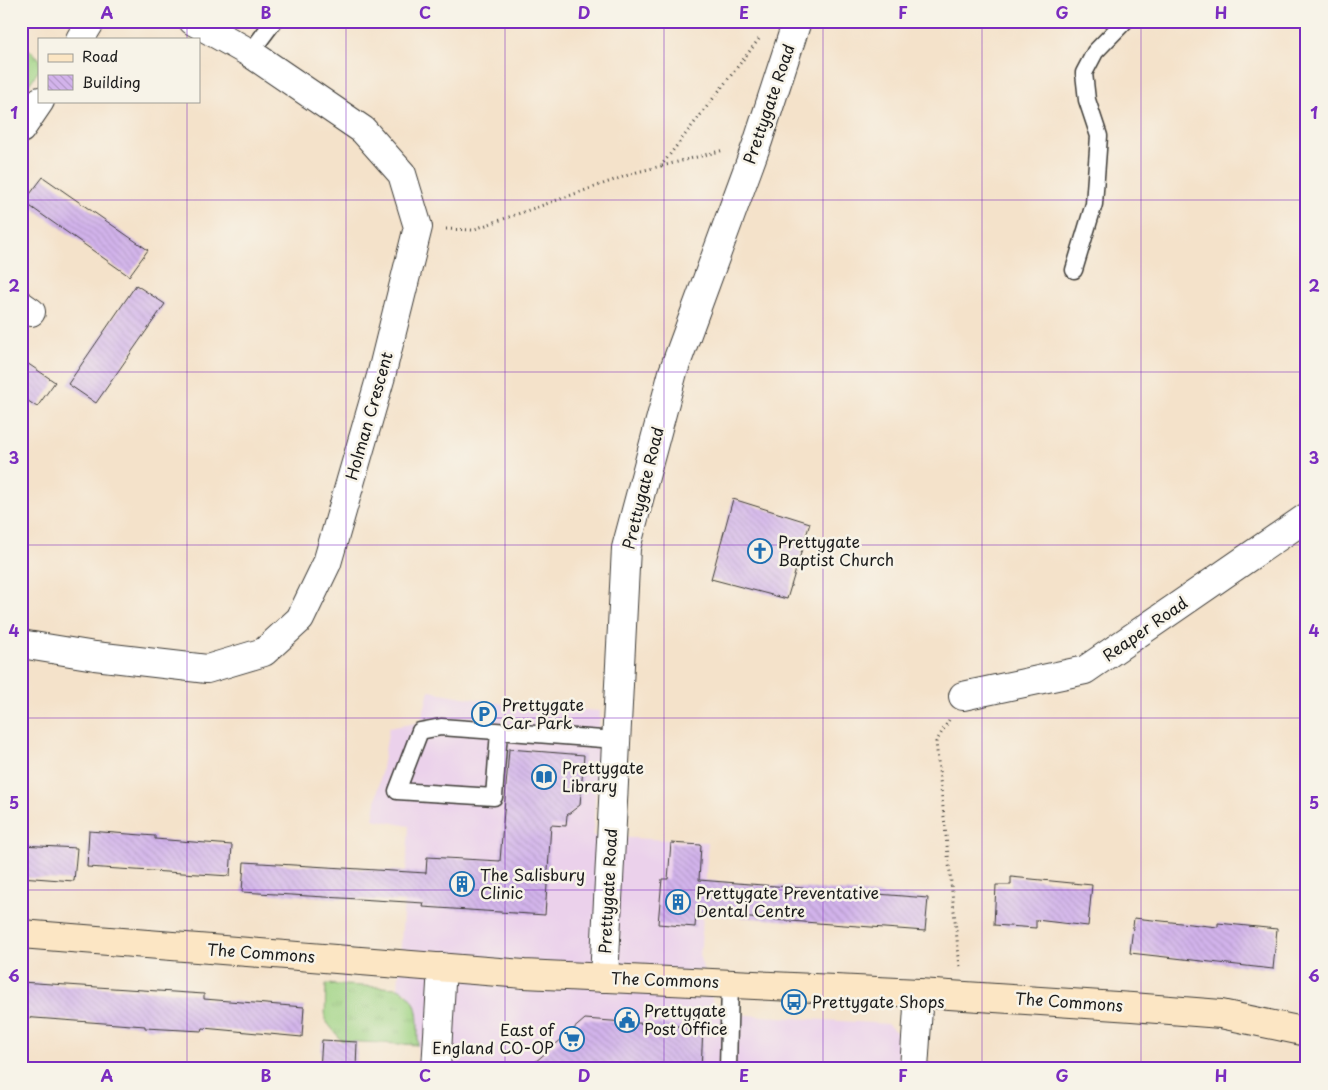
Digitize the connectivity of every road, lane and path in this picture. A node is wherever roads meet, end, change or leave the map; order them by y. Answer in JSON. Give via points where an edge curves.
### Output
{"nodes":[{"id":1,"x":91,"y":21,"type":"edge"},
{"id":2,"x":193,"y":21,"type":"edge"},
{"id":3,"x":274,"y":21,"type":"edge"},
{"id":4,"x":798,"y":21,"type":"edge"},
{"id":5,"x":1125,"y":21,"type":"edge"},
{"id":6,"x":761,"y":36,"type":"dead end"},
{"id":7,"x":81,"y":38,"type":"edge"},
{"id":8,"x":250,"y":53,"type":"junction"},
{"id":9,"x":39,"y":102,"type":"edge"},
{"id":10,"x":21,"y":129,"type":"edge"},
{"id":11,"x":758,"y":141,"type":"junction"},
{"id":12,"x":662,"y":166,"type":"junction"},
{"id":13,"x":418,"y":227,"type":"junction"},
{"id":14,"x":1074,"y":270,"type":"dead end"},
{"id":15,"x":1307,"y":517,"type":"edge"},
{"id":16,"x":21,"y":644,"type":"edge"},
{"id":17,"x":963,"y":696,"type":"joint"},
{"id":18,"x":499,"y":732,"type":"junction"},
{"id":19,"x":616,"y":740,"type":"junction"},
{"id":20,"x":21,"y":934,"type":"edge"},
{"id":21,"x":442,"y":967,"type":"junction"},
{"id":22,"x":604,"y":978,"type":"junction"},
{"id":23,"x":730,"y":983,"type":"junction"},
{"id":24,"x":919,"y":993,"type":"junction"},
{"id":25,"x":963,"y":995,"type":"junction"},
{"id":26,"x":1307,"y":1032,"type":"edge"},
{"id":27,"x":436,"y":1069,"type":"edge"},
{"id":28,"x":728,"y":1069,"type":"edge"},
{"id":29,"x":914,"y":1069,"type":"edge"}],
"edges":[{"from":1,"to":7,"type":"street"},
{"from":2,"to":8,"type":"street"},
{"from":3,"to":8,"type":"lane"},
{"from":4,"to":11,"type":"street","name":"Prettygate Road"},
{"from":5,"to":14,"type":"lane","via":[[1095,52],[1084,73],[1087,100],[1099,136],[1094,204]]},
{"from":6,"to":12,"type":"path"},
{"from":8,"to":13,"type":"street","via":[[363,130],[402,174]]},
{"from":9,"to":10,"type":"street"},
{"from":11,"to":12,"type":"path"},
{"from":11,"to":19,"type":"street","name":"Prettygate Road","via":[[673,372],[626,548]]},
{"from":12,"to":13,"type":"path","via":[[472,230]]},
{"from":13,"to":16,"type":"street","name":"Holman Crescent","via":[[381,376],[327,563],[300,619],[264,652],[207,669]]},
{"from":15,"to":17,"type":"street","name":"Reaper Road","via":[[1085,670]]},
{"from":17,"to":25,"type":"path","via":[[936,742]]},
{"from":18,"to":18,"type":"lane","via":[[441,727],[420,731],[397,791],[494,797]]},
{"from":18,"to":19,"type":"lane"},
{"from":19,"to":22,"type":"street","name":"Prettygate Road"},
{"from":20,"to":21,"type":"street","name":"The Commons"},
{"from":21,"to":22,"type":"street","name":"The Commons"},
{"from":21,"to":27,"type":"street"},
{"from":22,"to":23,"type":"street","name":"The Commons"},
{"from":23,"to":24,"type":"street","name":"The Commons"},
{"from":23,"to":28,"type":"lane"},
{"from":24,"to":25,"type":"street","name":"The Commons"},
{"from":24,"to":29,"type":"street"},
{"from":25,"to":26,"type":"street","name":"The Commons","via":[[1221,1014]]}]}
